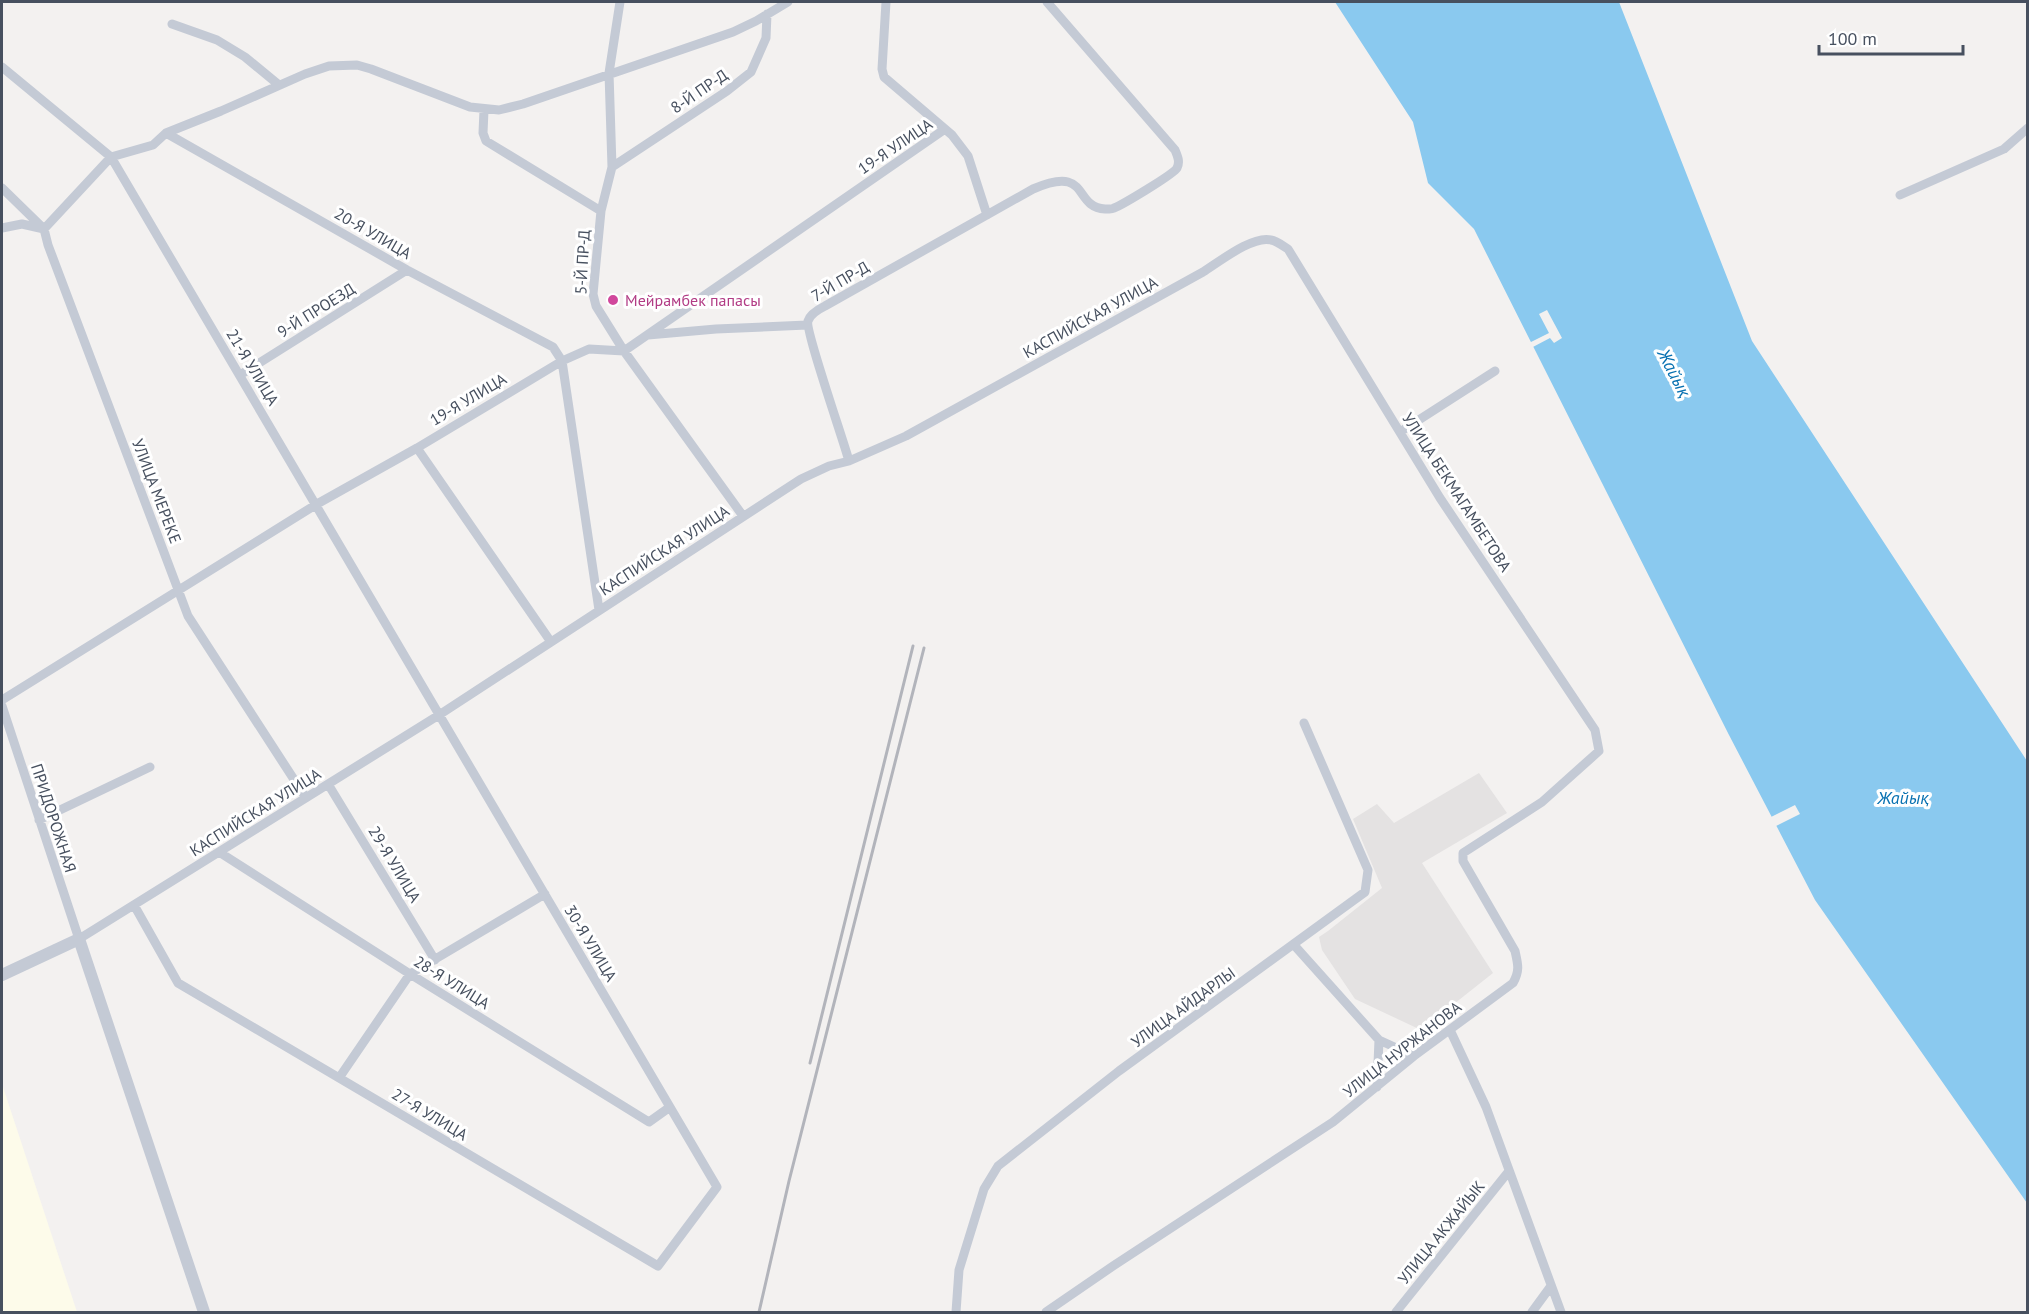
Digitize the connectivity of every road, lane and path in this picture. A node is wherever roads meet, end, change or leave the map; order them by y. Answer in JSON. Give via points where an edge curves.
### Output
{"nodes":[{"id":1,"x":620,"y":2,"type":"edge"},
{"id":2,"x":787,"y":2,"type":"edge"},
{"id":3,"x":886,"y":2,"type":"edge"},
{"id":4,"x":1047,"y":2,"type":"edge"},
{"id":5,"x":767,"y":14,"type":"junction"},
{"id":6,"x":172,"y":24,"type":"dead end"},
{"id":7,"x":2,"y":67,"type":"edge"},
{"id":8,"x":609,"y":73,"type":"junction"},
{"id":9,"x":279,"y":85,"type":"junction"},
{"id":10,"x":484,"y":110,"type":"junction"},
{"id":11,"x":2028,"y":128,"type":"edge"},
{"id":12,"x":945,"y":129,"type":"junction"},
{"id":13,"x":166,"y":133,"type":"junction"},
{"id":14,"x":111,"y":157,"type":"junction"},
{"id":15,"x":612,"y":167,"type":"junction"},
{"id":16,"x":2,"y":188,"type":"edge"},
{"id":17,"x":1900,"y":195,"type":"dead end"},
{"id":18,"x":601,"y":211,"type":"junction"},
{"id":19,"x":987,"y":215,"type":"junction"},
{"id":20,"x":2,"y":228,"type":"edge"},
{"id":21,"x":44,"y":229,"type":"junction"},
{"id":22,"x":1288,"y":249,"type":"joint"},
{"id":23,"x":407,"y":270,"type":"junction"},
{"id":24,"x":807,"y":324,"type":"junction"},
{"id":25,"x":645,"y":335,"type":"junction"},
{"id":26,"x":624,"y":351,"type":"junction"},
{"id":27,"x":562,"y":361,"type":"junction"},
{"id":28,"x":1495,"y":371,"type":"dead end"},
{"id":29,"x":240,"y":375,"type":"junction"},
{"id":30,"x":1400,"y":432,"type":"junction"},
{"id":31,"x":417,"y":448,"type":"junction"},
{"id":32,"x":849,"y":461,"type":"junction"},
{"id":33,"x":317,"y":504,"type":"junction"},
{"id":34,"x":743,"y":516,"type":"junction"},
{"id":35,"x":179,"y":591,"type":"junction"},
{"id":36,"x":599,"y":610,"type":"junction"},
{"id":37,"x":551,"y":642,"type":"junction"},
{"id":38,"x":2,"y":700,"type":"edge"},
{"id":39,"x":2,"y":706,"type":"edge"},
{"id":40,"x":439,"y":715,"type":"junction"},
{"id":41,"x":1304,"y":723,"type":"dead end"},
{"id":42,"x":1599,"y":751,"type":"joint"},
{"id":43,"x":150,"y":767,"type":"dead end"},
{"id":44,"x":328,"y":784,"type":"junction"},
{"id":45,"x":306,"y":798,"type":"junction"},
{"id":46,"x":39,"y":820,"type":"junction"},
{"id":47,"x":219,"y":852,"type":"junction"},
{"id":48,"x":545,"y":894,"type":"junction"},
{"id":49,"x":134,"y":905,"type":"junction"},
{"id":50,"x":79,"y":939,"type":"junction"},
{"id":51,"x":1294,"y":945,"type":"junction"},
{"id":52,"x":435,"y":960,"type":"junction"},
{"id":53,"x":410,"y":974,"type":"junction"},
{"id":54,"x":2,"y":975,"type":"edge"},
{"id":55,"x":1450,"y":1030,"type":"junction"},
{"id":56,"x":1379,"y":1040,"type":"junction"},
{"id":57,"x":1414,"y":1056,"type":"junction"},
{"id":58,"x":339,"y":1078,"type":"junction"},
{"id":59,"x":1377,"y":1087,"type":"junction"},
{"id":60,"x":670,"y":1107,"type":"junction"},
{"id":61,"x":1509,"y":1171,"type":"junction"},
{"id":62,"x":717,"y":1186,"type":"joint"},
{"id":63,"x":1551,"y":1286,"type":"junction"},
{"id":64,"x":204,"y":1312,"type":"edge"},
{"id":65,"x":956,"y":1312,"type":"edge"},
{"id":66,"x":1046,"y":1312,"type":"edge"},
{"id":67,"x":1396,"y":1312,"type":"edge"},
{"id":68,"x":1532,"y":1312,"type":"edge"},
{"id":69,"x":1561,"y":1312,"type":"edge"}],
"edges":[{"from":1,"to":8,"type":"street","name":"5-Й ПР-Д"},
{"from":2,"to":5,"type":"street"},
{"from":3,"to":12,"type":"street","via":[[884,77]]},
{"from":4,"to":19,"type":"street","via":[[1175,150],[1179,165],[1113,209],[1094,206],[1066,180],[1033,189]]},
{"from":5,"to":8,"type":"street","via":[[733,32]]},
{"from":5,"to":15,"type":"street","name":"8-Й ПР-Д","via":[[766,38],[751,72]]},
{"from":6,"to":9,"type":"street","via":[[217,40]]},
{"from":7,"to":14,"type":"street","name":"21-Я УЛИЦА"},
{"from":8,"to":10,"type":"street","via":[[523,104]]},
{"from":8,"to":15,"type":"street","name":"5-Й ПР-Д"},
{"from":9,"to":10,"type":"street","via":[[329,66],[357,65]]},
{"from":9,"to":13,"type":"street"},
{"from":10,"to":18,"type":"street","via":[[486,141]]},
{"from":11,"to":17,"type":"street","via":[[2004,149]]},
{"from":12,"to":19,"type":"street","via":[[968,156]]},
{"from":12,"to":25,"type":"street","name":"19-Я УЛИЦА"},
{"from":13,"to":14,"type":"street","via":[[153,145]]},
{"from":13,"to":23,"type":"street","name":"20-Я УЛИЦА"},
{"from":14,"to":21,"type":"street"},
{"from":14,"to":29,"type":"street","name":"21-Я УЛИЦА"},
{"from":15,"to":18,"type":"street","name":"5-Й ПР-Д"},
{"from":16,"to":21,"type":"street","name":"УЛИЦА МЕРЕКЕ"},
{"from":18,"to":26,"type":"street","name":"5-Й ПР-Д","via":[[593,294],[596,306]]},
{"from":19,"to":24,"type":"street","name":"7-Й ПР-Д","via":[[825,306],[811,315]]},
{"from":20,"to":21,"type":"street","via":[[22,224]]},
{"from":21,"to":35,"type":"street","name":"УЛИЦА МЕРЕКЕ"},
{"from":22,"to":30,"type":"street","name":"УЛИЦА БЕКМАГАМБЕТОВА"},
{"from":22,"to":32,"type":"street","name":"КАСПИЙСКАЯ УЛИЦА","via":[[1272,240],[1260,239],[906,436]]},
{"from":23,"to":27,"type":"street","name":"20-Я УЛИЦА","via":[[553,347]]},
{"from":23,"to":29,"type":"street","name":"9-Й ПРОЕЗД"},
{"from":24,"to":25,"type":"street"},
{"from":24,"to":32,"type":"street","name":"7-Й ПР-Д"},
{"from":25,"to":26,"type":"street","name":"19-Я УЛИЦА"},
{"from":26,"to":27,"type":"street","name":"19-Я УЛИЦА","via":[[589,349]]},
{"from":26,"to":34,"type":"street","name":"5-Й ПР-Д"},
{"from":27,"to":31,"type":"street","name":"19-Я УЛИЦА"},
{"from":27,"to":36,"type":"street"},
{"from":28,"to":30,"type":"street"},
{"from":29,"to":33,"type":"street","name":"21-Я УЛИЦА"},
{"from":30,"to":42,"type":"street","name":"УЛИЦА БЕКМАГАМБЕТОВА","via":[[1595,730]]},
{"from":31,"to":33,"type":"street","name":"19-Я УЛИЦА"},
{"from":31,"to":37,"type":"street"},
{"from":32,"to":34,"type":"street","name":"КАСПИЙСКАЯ УЛИЦА","via":[[801,479]]},
{"from":33,"to":35,"type":"street","name":"19-Я УЛИЦА"},
{"from":33,"to":40,"type":"street","name":"21-Я УЛИЦА"},
{"from":34,"to":36,"type":"street","name":"КАСПИЙСКАЯ УЛИЦА"},
{"from":35,"to":38,"type":"street","name":"19-Я УЛИЦА"},
{"from":35,"to":45,"type":"street","name":"УЛИЦА МЕРЕКЕ","via":[[188,616]]},
{"from":36,"to":37,"type":"street","name":"КАСПИЙСКАЯ УЛИЦА"},
{"from":37,"to":40,"type":"street","name":"КАСПИЙСКАЯ УЛИЦА"},
{"from":39,"to":46,"type":"street","name":"ПРИДОРОЖНАЯ"},
{"from":40,"to":44,"type":"street","name":"КАСПИЙСКАЯ УЛИЦА"},
{"from":40,"to":48,"type":"street","name":"30-Я УЛИЦА"},
{"from":41,"to":51,"type":"street","name":"УЛИЦА АЙДАРЛЫ","via":[[1368,870],[1365,892]]},
{"from":42,"to":55,"type":"street","name":"УЛИЦА НУРЖАНОВА","via":[[1542,802],[1463,853],[1463,861],[1515,951],[1519,966],[1513,983]]},
{"from":43,"to":46,"type":"street"},
{"from":44,"to":45,"type":"street","name":"КАСПИЙСКАЯ УЛИЦА"},
{"from":44,"to":52,"type":"street","name":"29-Я УЛИЦА"},
{"from":45,"to":47,"type":"street","name":"КАСПИЙСКАЯ УЛИЦА"},
{"from":46,"to":50,"type":"street","name":"ПРИДОРОЖНАЯ"},
{"from":47,"to":49,"type":"street","name":"КАСПИЙСКАЯ УЛИЦА"},
{"from":47,"to":53,"type":"street","name":"28-Я УЛИЦА"},
{"from":48,"to":52,"type":"street"},
{"from":48,"to":60,"type":"street","name":"30-Я УЛИЦА"},
{"from":49,"to":50,"type":"street","name":"КАСПИЙСКАЯ УЛИЦА"},
{"from":49,"to":58,"type":"street","name":"27-Я УЛИЦА","via":[[178,983]]},
{"from":50,"to":54,"type":"street"},
{"from":50,"to":64,"type":"street"},
{"from":51,"to":56,"type":"street"},
{"from":51,"to":65,"type":"street","name":"УЛИЦА АЙДАРЛЫ","via":[[1119,1071],[998,1166],[984,1189],[959,1270]]},
{"from":52,"to":53,"type":"street"},
{"from":53,"to":58,"type":"street"},
{"from":53,"to":60,"type":"street","name":"28-Я УЛИЦА","via":[[649,1122]]},
{"from":55,"to":57,"type":"street","name":"УЛИЦА НУРЖАНОВА"},
{"from":55,"to":61,"type":"street","via":[[1486,1107]]},
{"from":56,"to":57,"type":"street"},
{"from":56,"to":59,"type":"street"},
{"from":57,"to":59,"type":"street","name":"УЛИЦА НУРЖАНОВА"},
{"from":58,"to":62,"type":"street","name":"27-Я УЛИЦА","via":[[658,1266]]},
{"from":59,"to":66,"type":"street","name":"УЛИЦА НУРЖАНОВА","via":[[1333,1122]]},
{"from":60,"to":62,"type":"street","name":"30-Я УЛИЦА"},
{"from":61,"to":63,"type":"street"},
{"from":61,"to":67,"type":"street","name":"УЛИЦА АКЖАЙЫК"},
{"from":63,"to":68,"type":"street"},
{"from":63,"to":69,"type":"street"}]}
